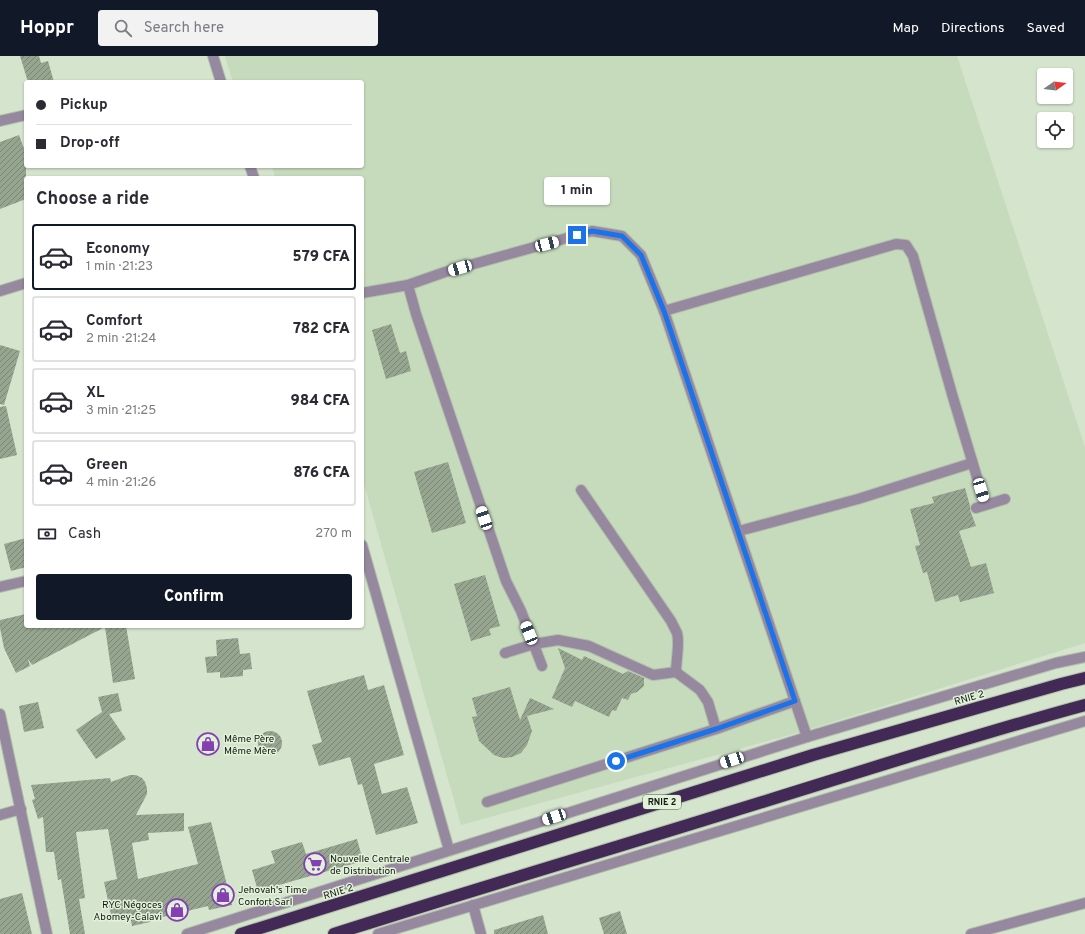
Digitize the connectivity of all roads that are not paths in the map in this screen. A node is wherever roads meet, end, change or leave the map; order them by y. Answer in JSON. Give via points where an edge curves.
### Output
{"nodes":[{"id":1,"x":212,"y":56,"type":"edge"},
{"id":2,"x":220,"y":80,"type":"edge"},
{"id":3,"x":24,"y":115,"type":"edge"},
{"id":4,"x":0,"y":121,"type":"edge"},
{"id":5,"x":24,"y":284,"type":"edge"},
{"id":6,"x":408,"y":285,"type":"junction"},
{"id":7,"x":0,"y":292,"type":"edge"},
{"id":8,"x":364,"y":293,"type":"edge"},
{"id":9,"x":664,"y":311,"type":"junction"},
{"id":10,"x":972,"y":462,"type":"junction"},
{"id":11,"x":581,"y":490,"type":"dead end"},
{"id":12,"x":1005,"y":499,"type":"dead end"},
{"id":13,"x":739,"y":531,"type":"junction"},
{"id":14,"x":364,"y":552,"type":"edge"},
{"id":15,"x":24,"y":581,"type":"edge"},
{"id":16,"x":0,"y":587,"type":"edge"},
{"id":17,"x":534,"y":644,"type":"junction"},
{"id":18,"x":505,"y":653,"type":"dead end"},
{"id":19,"x":1085,"y":657,"type":"edge"},
{"id":20,"x":542,"y":666,"type":"dead end"},
{"id":21,"x":676,"y":672,"type":"junction"},
{"id":22,"x":1085,"y":678,"type":"edge"},
{"id":23,"x":795,"y":701,"type":"junction"},
{"id":24,"x":1085,"y":706,"type":"edge"},
{"id":25,"x":0,"y":714,"type":"edge"},
{"id":26,"x":1085,"y":721,"type":"edge"},
{"id":27,"x":716,"y":729,"type":"junction"},
{"id":28,"x":807,"y":737,"type":"junction"},
{"id":29,"x":487,"y":802,"type":"dead end"},
{"id":30,"x":21,"y":809,"type":"junction"},
{"id":31,"x":0,"y":815,"type":"edge"},
{"id":32,"x":449,"y":850,"type":"junction"},
{"id":33,"x":1085,"y":903,"type":"edge"},
{"id":34,"x":473,"y":905,"type":"junction"},
{"id":35,"x":48,"y":934,"type":"edge"},
{"id":36,"x":187,"y":934,"type":"edge"},
{"id":37,"x":241,"y":934,"type":"edge"},
{"id":38,"x":334,"y":934,"type":"edge"},
{"id":39,"x":378,"y":934,"type":"edge"},
{"id":40,"x":481,"y":934,"type":"edge"},
{"id":41,"x":971,"y":934,"type":"edge"}],
"edges":[{"from":1,"to":2,"type":"street"},
{"from":3,"to":4,"type":"street"},
{"from":5,"to":7,"type":"street"},
{"from":6,"to":8,"type":"street"},
{"from":6,"to":9,"type":"street","via":[[592,231],[622,236],[641,255]]},
{"from":6,"to":17,"type":"street","via":[[503,574]]},
{"from":9,"to":10,"type":"street","via":[[896,244],[906,245],[913,256]]},
{"from":9,"to":13,"type":"street"},
{"from":10,"to":12,"type":"street","via":[[980,506]]},
{"from":10,"to":13,"type":"street","via":[[858,499]]},
{"from":11,"to":21,"type":"street","via":[[671,621],[679,644]]},
{"from":13,"to":23,"type":"street"},
{"from":14,"to":32,"type":"street"},
{"from":15,"to":16,"type":"street"},
{"from":17,"to":18,"type":"street"},
{"from":17,"to":20,"type":"street"},
{"from":17,"to":21,"type":"street","via":[[570,641],[589,646],[653,675]]},
{"from":19,"to":28,"type":"street","via":[[1056,663]]},
{"from":21,"to":27,"type":"street","via":[[700,690],[708,702]]},
{"from":22,"to":37,"type":"highway","name":"RNIE 2","number":"RNIE 2","via":[[813,755]]},
{"from":23,"to":27,"type":"street"},
{"from":23,"to":28,"type":"street"},
{"from":24,"to":38,"type":"highway","via":[[998,730]]},
{"from":25,"to":30,"type":"street"},
{"from":26,"to":34,"type":"street"},
{"from":27,"to":29,"type":"street"},
{"from":28,"to":32,"type":"street"},
{"from":30,"to":31,"type":"street"},
{"from":30,"to":35,"type":"street"},
{"from":32,"to":36,"type":"street"},
{"from":33,"to":41,"type":"street"},
{"from":34,"to":39,"type":"street"},
{"from":34,"to":40,"type":"street"}]}
